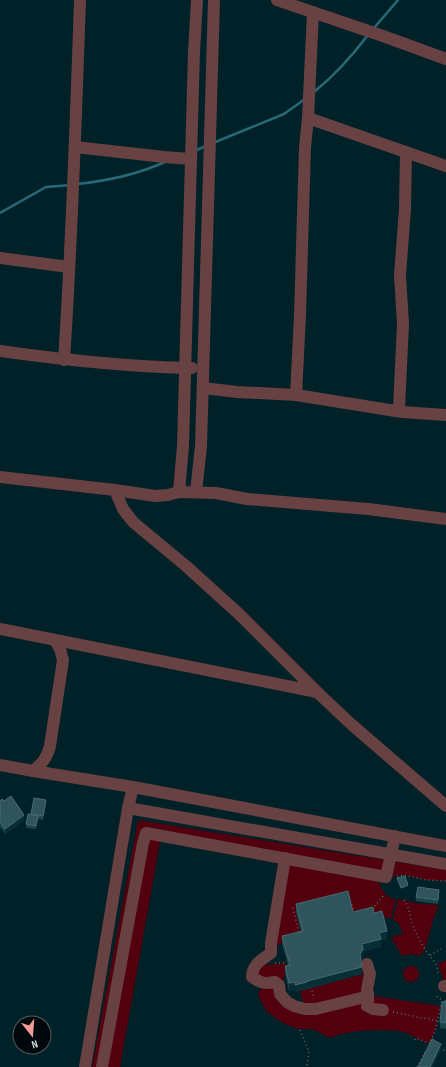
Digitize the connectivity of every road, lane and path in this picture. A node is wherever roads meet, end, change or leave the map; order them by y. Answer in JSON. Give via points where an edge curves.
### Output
{"nodes":[{"id":1,"x":80,"y":0,"type":"edge"},
{"id":2,"x":197,"y":0,"type":"edge"},
{"id":3,"x":214,"y":0,"type":"edge"},
{"id":4,"x":277,"y":0,"type":"edge"},
{"id":5,"x":313,"y":12,"type":"junction"},
{"id":6,"x":446,"y":60,"type":"edge"},
{"id":7,"x":308,"y":118,"type":"junction"},
{"id":8,"x":74,"y":147,"type":"junction"},
{"id":9,"x":406,"y":152,"type":"junction"},
{"id":10,"x":191,"y":159,"type":"junction"},
{"id":11,"x":446,"y":166,"type":"edge"},
{"id":12,"x":0,"y":258,"type":"edge"},
{"id":13,"x":69,"y":267,"type":"junction"},
{"id":14,"x":0,"y":351,"type":"edge"},
{"id":15,"x":64,"y":360,"type":"junction"},
{"id":16,"x":185,"y":368,"type":"junction"},
{"id":17,"x":203,"y":368,"type":"junction"},
{"id":18,"x":203,"y":388,"type":"junction"},
{"id":19,"x":296,"y":395,"type":"junction"},
{"id":20,"x":402,"y":412,"type":"junction"},
{"id":21,"x":446,"y":415,"type":"edge"},
{"id":22,"x":0,"y":477,"type":"edge"},
{"id":23,"x":115,"y":490,"type":"junction"},
{"id":24,"x":179,"y":492,"type":"junction"},
{"id":25,"x":196,"y":492,"type":"junction"},
{"id":26,"x":446,"y":519,"type":"edge"},
{"id":27,"x":0,"y":629,"type":"edge"},
{"id":28,"x":55,"y":640,"type":"junction"},
{"id":29,"x":80,"y":645,"type":"junction"},
{"id":30,"x":63,"y":660,"type":"junction"},
{"id":31,"x":317,"y":692,"type":"junction"},
{"id":32,"x":0,"y":765,"type":"edge"},
{"id":33,"x":33,"y":771,"type":"junction"},
{"id":34,"x":133,"y":786,"type":"junction"},
{"id":35,"x":446,"y":806,"type":"edge"},
{"id":36,"x":128,"y":808,"type":"junction"},
{"id":37,"x":148,"y":812,"type":"junction"},
{"id":38,"x":146,"y":833,"type":"junction"},
{"id":39,"x":394,"y":836,"type":"junction"},
{"id":40,"x":446,"y":846,"type":"edge"},
{"id":41,"x":390,"y":854,"type":"junction"},
{"id":42,"x":285,"y":858,"type":"junction"},
{"id":43,"x":446,"y":864,"type":"edge"},
{"id":44,"x":386,"y":877,"type":"junction"},
{"id":45,"x":446,"y":881,"type":"edge"},
{"id":46,"x":385,"y":894,"type":"dead end"},
{"id":47,"x":344,"y":896,"type":"edge"},
{"id":48,"x":404,"y":900,"type":"dead end"},
{"id":49,"x":300,"y":907,"type":"edge"},
{"id":50,"x":370,"y":910,"type":"edge"},
{"id":51,"x":356,"y":917,"type":"edge"},
{"id":52,"x":300,"y":937,"type":"edge"},
{"id":53,"x":441,"y":949,"type":"dead end"},
{"id":54,"x":430,"y":955,"type":"junction"},
{"id":55,"x":368,"y":964,"type":"dead end"},
{"id":56,"x":438,"y":974,"type":"dead end"},
{"id":57,"x":368,"y":994,"type":"junction"},
{"id":58,"x":435,"y":995,"type":"dead end"},
{"id":59,"x":441,"y":1005,"type":"junction"},
{"id":60,"x":443,"y":1008,"type":"edge"},
{"id":61,"x":383,"y":1010,"type":"joint"},
{"id":62,"x":438,"y":1021,"type":"junction"},
{"id":63,"x":300,"y":1030,"type":"dead end"},
{"id":64,"x":415,"y":1040,"type":"dead end"},
{"id":65,"x":430,"y":1044,"type":"junction"},
{"id":66,"x":427,"y":1050,"type":"edge"},
{"id":67,"x":446,"y":1051,"type":"edge"},
{"id":68,"x":85,"y":1067,"type":"edge"},
{"id":69,"x":102,"y":1067,"type":"edge"},
{"id":70,"x":307,"y":1067,"type":"edge"},
{"id":71,"x":418,"y":1067,"type":"edge"}],
"edges":[{"from":1,"to":8,"type":"street"},
{"from":2,"to":10,"type":"street"},
{"from":3,"to":17,"type":"street"},
{"from":4,"to":5,"type":"street"},
{"from":5,"to":6,"type":"street"},
{"from":5,"to":7,"type":"street"},
{"from":7,"to":9,"type":"street"},
{"from":7,"to":19,"type":"street"},
{"from":8,"to":10,"type":"street"},
{"from":8,"to":13,"type":"street"},
{"from":9,"to":11,"type":"street"},
{"from":9,"to":20,"type":"street","via":[[400,275],[403,324],[399,408]]},
{"from":10,"to":16,"type":"street"},
{"from":12,"to":13,"type":"street"},
{"from":13,"to":15,"type":"street"},
{"from":14,"to":15,"type":"street"},
{"from":15,"to":16,"type":"street"},
{"from":16,"to":17,"type":"street"},
{"from":16,"to":24,"type":"street"},
{"from":17,"to":18,"type":"street"},
{"from":18,"to":19,"type":"street"},
{"from":18,"to":25,"type":"street"},
{"from":19,"to":20,"type":"street"},
{"from":20,"to":21,"type":"street"},
{"from":22,"to":23,"type":"street"},
{"from":23,"to":24,"type":"street","via":[[155,496]]},
{"from":23,"to":31,"type":"street","via":[[123,509],[133,522],[239,614]]},
{"from":24,"to":25,"type":"street"},
{"from":25,"to":26,"type":"street"},
{"from":27,"to":28,"type":"street"},
{"from":28,"to":29,"type":"street"},
{"from":28,"to":30,"type":"street"},
{"from":29,"to":30,"type":"street","via":[[70,651]]},
{"from":29,"to":31,"type":"street"},
{"from":30,"to":33,"type":"street","via":[[48,754]]},
{"from":31,"to":35,"type":"street"},
{"from":32,"to":33,"type":"street"},
{"from":33,"to":34,"type":"street"},
{"from":34,"to":36,"type":"street"},
{"from":34,"to":39,"type":"street"},
{"from":36,"to":37,"type":"street"},
{"from":36,"to":68,"type":"street"},
{"from":37,"to":38,"type":"street"},
{"from":37,"to":41,"type":"street"},
{"from":38,"to":42,"type":"street"},
{"from":38,"to":69,"type":"street"},
{"from":39,"to":40,"type":"street"},
{"from":39,"to":41,"type":"street"},
{"from":41,"to":43,"type":"street"},
{"from":41,"to":44,"type":"street"},
{"from":42,"to":44,"type":"street"},
{"from":42,"to":57,"type":"street","via":[[271,953],[254,966],[252,977],[263,984],[275,982],[287,1002],[305,1009],[316,1009],[365,997]]},
{"from":44,"to":45,"type":"path","via":[[404,875]]},
{"from":46,"to":50,"type":"path"},
{"from":47,"to":51,"type":"path","via":[[349,897]]},
{"from":48,"to":54,"type":"path","via":[[408,904],[412,924]]},
{"from":49,"to":52,"type":"path","via":[[293,908]]},
{"from":53,"to":54,"type":"path"},
{"from":54,"to":56,"type":"path"},
{"from":55,"to":57,"type":"street"},
{"from":57,"to":61,"type":"street","via":[[367,1006]]},
{"from":58,"to":59,"type":"path","via":[[442,1000]]},
{"from":59,"to":60,"type":"path"},
{"from":59,"to":62,"type":"path"},
{"from":61,"to":62,"type":"path"},
{"from":62,"to":65,"type":"path"},
{"from":63,"to":70,"type":"path","via":[[309,1052]]},
{"from":64,"to":65,"type":"path","via":[[416,1038]]},
{"from":65,"to":67,"type":"path"},
{"from":66,"to":71,"type":"path"}]}
